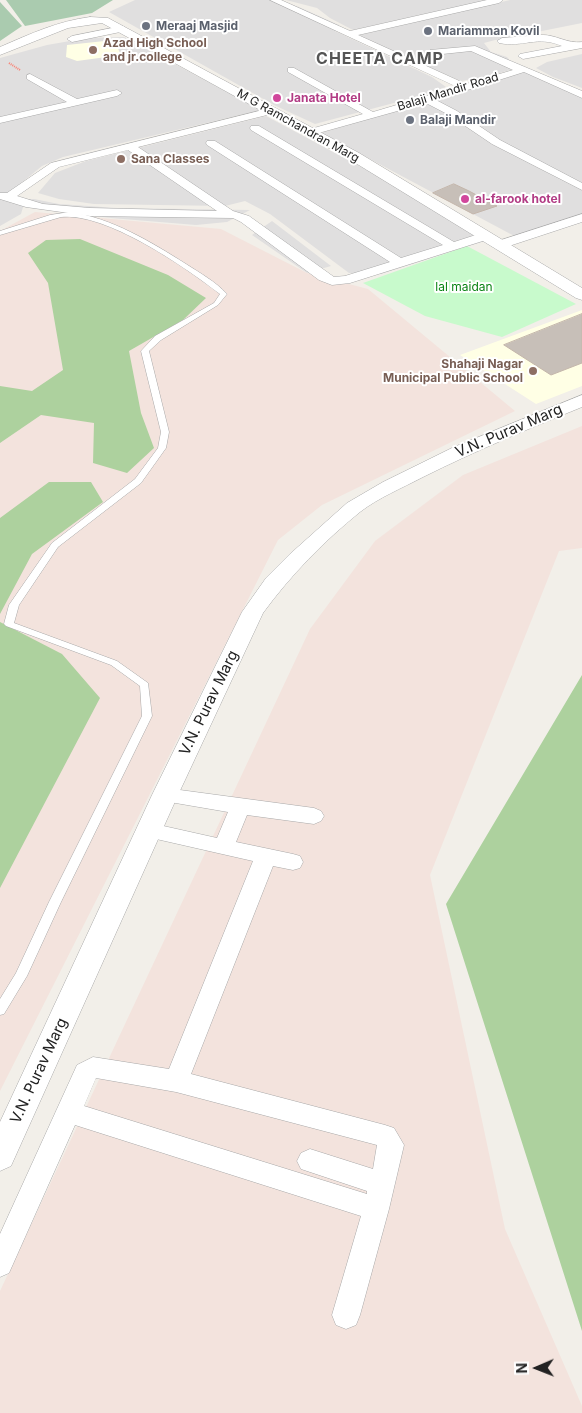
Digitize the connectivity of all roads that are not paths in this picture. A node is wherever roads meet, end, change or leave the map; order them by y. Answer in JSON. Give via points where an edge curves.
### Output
{"nodes":[{"id":1,"x":274,"y":0,"type":"edge"},
{"id":2,"x":499,"y":0,"type":"edge"},
{"id":3,"x":122,"y":29,"type":"junction"},
{"id":4,"x":349,"y":34,"type":"junction"},
{"id":5,"x":72,"y":39,"type":"dead end"},
{"id":6,"x":502,"y":40,"type":"dead end"},
{"id":7,"x":582,"y":45,"type":"edge"},
{"id":8,"x":571,"y":47,"type":"junction"},
{"id":9,"x":0,"y":51,"type":"edge"},
{"id":10,"x":433,"y":52,"type":"dead end"},
{"id":11,"x":523,"y":56,"type":"dead end"},
{"id":12,"x":291,"y":70,"type":"dead end"},
{"id":13,"x":521,"y":70,"type":"junction"},
{"id":14,"x":30,"y":77,"type":"road end"},
{"id":15,"x":464,"y":87,"type":"junction"},
{"id":16,"x":117,"y":93,"type":"dead end"},
{"id":17,"x":582,"y":95,"type":"edge"},
{"id":18,"x":428,"y":100,"type":"junction"},
{"id":19,"x":75,"y":102,"type":"junction"},
{"id":20,"x":271,"y":111,"type":"junction"},
{"id":21,"x":372,"y":115,"type":"junction"},
{"id":22,"x":0,"y":120,"type":"edge"},
{"id":23,"x":255,"y":128,"type":"dead end"},
{"id":24,"x":311,"y":132,"type":"junction"},
{"id":25,"x":212,"y":143,"type":"dead end"},
{"id":26,"x":129,"y":146,"type":"junction"},
{"id":27,"x":582,"y":187,"type":"edge"},
{"id":28,"x":4,"y":196,"type":"edge"},
{"id":29,"x":230,"y":215,"type":"junction"},
{"id":30,"x":582,"y":218,"type":"edge"},
{"id":31,"x":2,"y":233,"type":"edge"},
{"id":32,"x":485,"y":236,"type":"junction"},
{"id":33,"x":499,"y":245,"type":"junction"},
{"id":34,"x":452,"y":246,"type":"junction"},
{"id":35,"x":400,"y":263,"type":"junction"},
{"id":36,"x":582,"y":295,"type":"edge"},
{"id":37,"x":582,"y":400,"type":"edge"},
{"id":38,"x":165,"y":795,"type":"junction"},
{"id":39,"x":240,"y":807,"type":"junction"},
{"id":40,"x":314,"y":816,"type":"dead end"},
{"id":41,"x":150,"y":831,"type":"junction"},
{"id":42,"x":224,"y":847,"type":"junction"},
{"id":43,"x":266,"y":856,"type":"junction"},
{"id":44,"x":293,"y":862,"type":"dead end"},
{"id":45,"x":0,"y":1010,"type":"edge"},
{"id":46,"x":176,"y":1081,"type":"junction"},
{"id":47,"x":69,"y":1112,"type":"junction"},
{"id":48,"x":0,"y":1156,"type":"edge"},
{"id":49,"x":310,"y":1161,"type":"dead end"},
{"id":50,"x":382,"y":1184,"type":"junction"},
{"id":51,"x":376,"y":1209,"type":"junction"},
{"id":52,"x":0,"y":1264,"type":"edge"},
{"id":53,"x":346,"y":1316,"type":"dead end"}],
"edges":[{"from":1,"to":4,"type":"street"},
{"from":2,"to":4,"type":"street"},
{"from":3,"to":5,"type":"street"},
{"from":3,"to":9,"type":"street","name":"M G Ramchandran Marg","via":[[104,20],[79,21]]},
{"from":3,"to":20,"type":"street","name":"M G Ramchandran Marg"},
{"from":4,"to":15,"type":"street"},
{"from":6,"to":8,"type":"street","via":[[516,42],[550,38]]},
{"from":7,"to":8,"type":"street"},
{"from":8,"to":11,"type":"street"},
{"from":10,"to":13,"type":"street","via":[[472,48]]},
{"from":12,"to":21,"type":"street"},
{"from":13,"to":15,"type":"street","name":"Balaji Mandir Road"},
{"from":13,"to":17,"type":"street"},
{"from":14,"to":19,"type":"street"},
{"from":15,"to":18,"type":"street","name":"Balaji Mandir Road"},
{"from":16,"to":19,"type":"street"},
{"from":18,"to":21,"type":"street","name":"Balaji Mandir Road"},
{"from":18,"to":27,"type":"street","via":[[496,142]]},
{"from":19,"to":22,"type":"street"},
{"from":20,"to":24,"type":"street","name":"M G Ramchandran Marg"},
{"from":20,"to":26,"type":"street"},
{"from":21,"to":24,"type":"street","name":"Balaji Mandir Road"},
{"from":23,"to":34,"type":"street"},
{"from":24,"to":32,"type":"street","name":"M G Ramchandran Marg"},
{"from":25,"to":35,"type":"street"},
{"from":26,"to":28,"type":"street","via":[[55,165]]},
{"from":26,"to":29,"type":"street"},
{"from":28,"to":29,"type":"street","via":[[26,204],[90,212]]},
{"from":29,"to":35,"type":"street","via":[[245,219],[332,281],[346,280]]},
{"from":30,"to":33,"type":"street"},
{"from":31,"to":45,"type":"lane","via":[[70,214],[95,219],[184,265],[224,294],[216,304],[158,338],[145,351],[165,432],[162,448],[138,481],[55,545],[14,604],[9,624],[114,662],[145,684],[147,716],[21,976]]},
{"from":32,"to":33,"type":"street","name":"M G Ramchandran Marg"},
{"from":32,"to":34,"type":"street"},
{"from":33,"to":36,"type":"street","name":"M G Ramchandran Marg"},
{"from":34,"to":35,"type":"street"},
{"from":37,"to":38,"type":"street","name":"V.N. Purav Marg","via":[[461,451],[390,486],[354,507],[297,559],[253,612]]},
{"from":38,"to":39,"type":"street"},
{"from":38,"to":41,"type":"street","name":"V.N. Purav Marg"},
{"from":39,"to":40,"type":"street"},
{"from":39,"to":42,"type":"street"},
{"from":41,"to":42,"type":"street"},
{"from":41,"to":48,"type":"street","name":"V.N. Purav Marg"},
{"from":42,"to":43,"type":"street"},
{"from":43,"to":44,"type":"street"},
{"from":43,"to":46,"type":"street"},
{"from":46,"to":47,"type":"street","via":[[93,1067],[85,1072]]},
{"from":46,"to":50,"type":"street","via":[[384,1136],[391,1145]]},
{"from":47,"to":51,"type":"street"},
{"from":47,"to":52,"type":"street"},
{"from":49,"to":50,"type":"street"},
{"from":50,"to":51,"type":"street"},
{"from":51,"to":53,"type":"street"}]}
